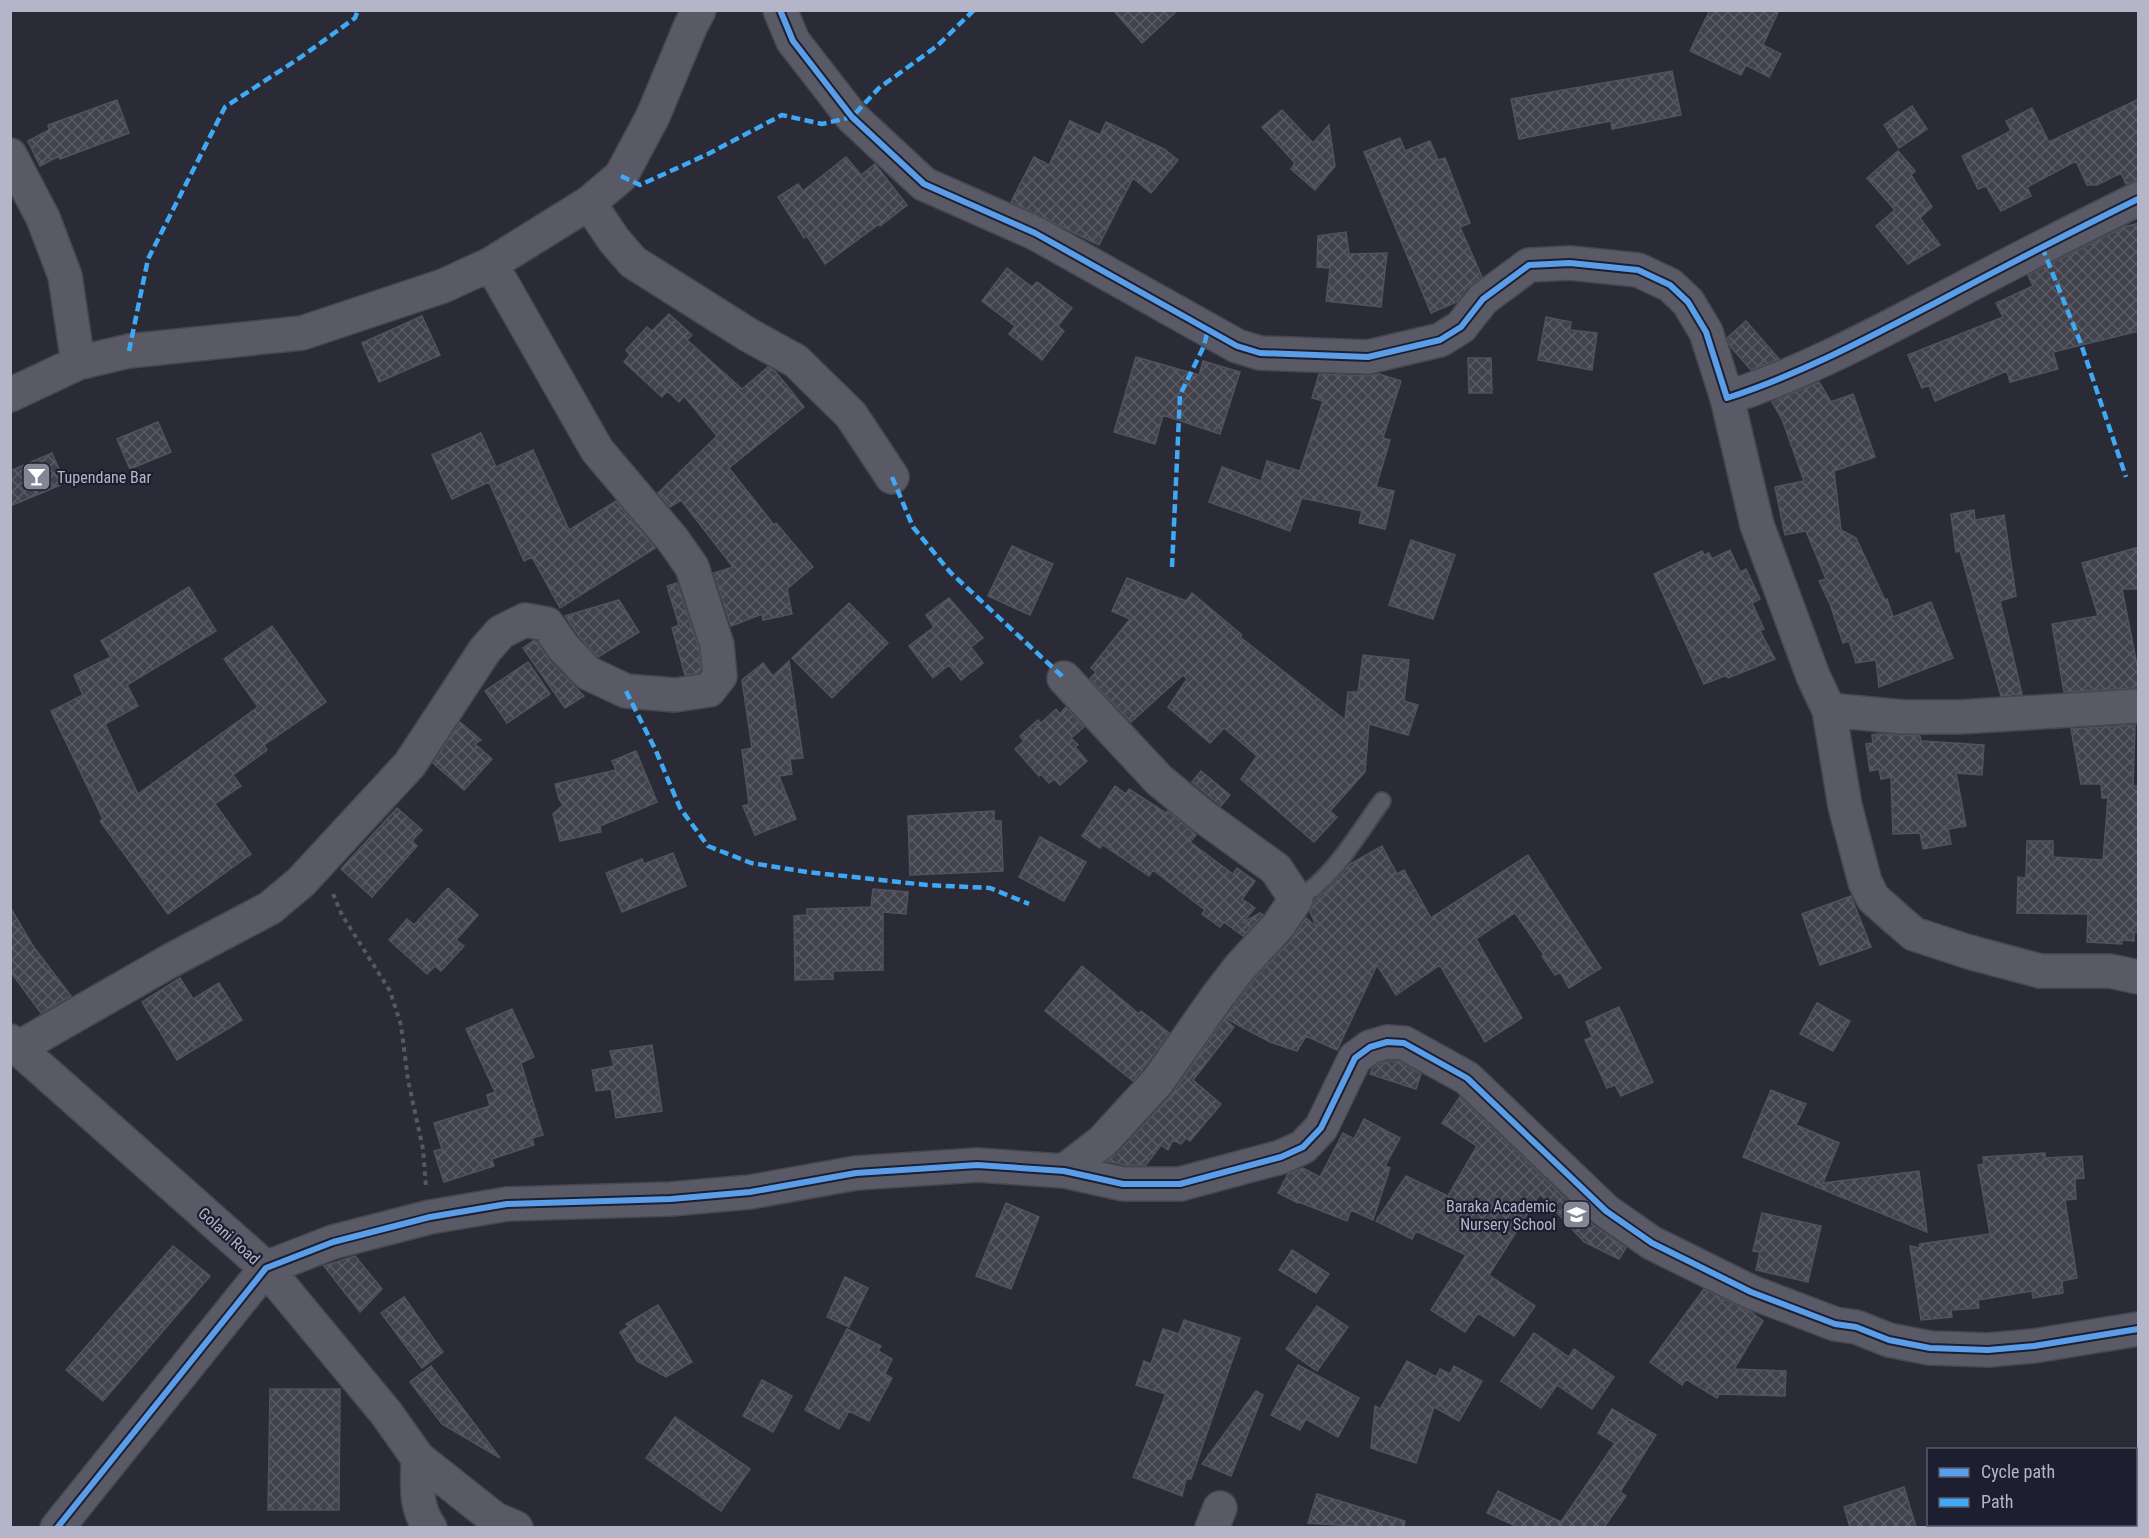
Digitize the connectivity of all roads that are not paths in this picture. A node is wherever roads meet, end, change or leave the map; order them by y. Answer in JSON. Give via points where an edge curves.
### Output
{"nodes":[{"id":1,"x":699,"y":10,"type":"edge"},
{"id":2,"x":780,"y":10,"type":"edge"},
{"id":3,"x":10,"y":155,"type":"edge"},
{"id":4,"x":2139,"y":199,"type":"edge"},
{"id":5,"x":589,"y":203,"type":"junction"},
{"id":6,"x":491,"y":264,"type":"junction"},
{"id":7,"x":78,"y":363,"type":"junction"},
{"id":8,"x":10,"y":395,"type":"edge"},
{"id":9,"x":1727,"y":398,"type":"junction"},
{"id":10,"x":892,"y":477,"type":"dead end"},
{"id":11,"x":1064,"y":678,"type":"dead end"},
{"id":12,"x":2139,"y":706,"type":"edge"},
{"id":13,"x":1829,"y":710,"type":"junction"},
{"id":14,"x":1382,"y":801,"type":"dead end"},
{"id":15,"x":1296,"y":899,"type":"junction"},
{"id":16,"x":2139,"y":977,"type":"edge"},
{"id":17,"x":14,"y":1045,"type":"edge"},
{"id":18,"x":1064,"y":1171,"type":"junction"},
{"id":19,"x":266,"y":1268,"type":"junction"},
{"id":20,"x":2139,"y":1329,"type":"edge"},
{"id":21,"x":418,"y":1458,"type":"junction"},
{"id":22,"x":57,"y":1527,"type":"edge"},
{"id":23,"x":430,"y":1527,"type":"edge"},
{"id":24,"x":516,"y":1527,"type":"edge"}],
"edges":[{"from":1,"to":5,"type":"street","via":[[653,116],[621,176]]},
{"from":2,"to":9,"type":"street","via":[[793,40],[852,117],[924,184],[1035,233],[1238,346],[1260,353],[1368,357],[1440,340],[1461,327],[1483,299],[1529,265],[1570,263],[1638,270],[1670,285],[1688,302],[1706,332]]},
{"from":3,"to":7,"type":"street","via":[[43,218],[64,276]]},
{"from":4,"to":9,"type":"street","via":[[1855,345],[1767,385]]},
{"from":5,"to":6,"type":"street"},
{"from":5,"to":10,"type":"street","via":[[633,262],[796,361],[851,415]]},
{"from":6,"to":7,"type":"street","via":[[443,286],[302,333],[129,351]]},
{"from":6,"to":17,"type":"street","via":[[597,450],[692,567],[717,645],[720,676],[709,690],[675,695],[626,691],[588,673],[562,647],[547,624],[525,620],[501,632],[410,764],[301,882],[270,908]]},
{"from":7,"to":8,"type":"street"},
{"from":9,"to":13,"type":"street","via":[[1756,525]]},
{"from":11,"to":15,"type":"street","via":[[1159,780],[1276,869]]},
{"from":12,"to":13,"type":"street","via":[[1959,717],[1903,717]]},
{"from":13,"to":16,"type":"street","via":[[1845,806],[1865,882],[1873,898],[1914,934],[2040,971],[2110,970]]},
{"from":14,"to":15,"type":"lane","via":[[1327,876]]},
{"from":15,"to":18,"type":"street","via":[[1217,997],[1158,1081],[1103,1140]]},
{"from":17,"to":19,"type":"street","name":"Golani Road"},
{"from":18,"to":19,"type":"street","via":[[976,1165],[856,1173],[750,1192],[671,1199],[507,1204],[430,1217],[333,1242]]},
{"from":18,"to":20,"type":"street","via":[[1123,1184],[1180,1184],[1281,1157],[1303,1147],[1321,1128],[1355,1058],[1370,1047],[1404,1043],[1467,1078],[1606,1211],[1652,1243],[1751,1292],[1835,1324],[1930,1348],[1988,1350],[2034,1346]]},
{"from":19,"to":21,"type":"street","name":"Golani Road","via":[[386,1413]]},
{"from":19,"to":22,"type":"street"},
{"from":21,"to":23,"type":"street","via":[[417,1499]]},
{"from":21,"to":24,"type":"street","name":"Golani Road","via":[[495,1519]]}]}
